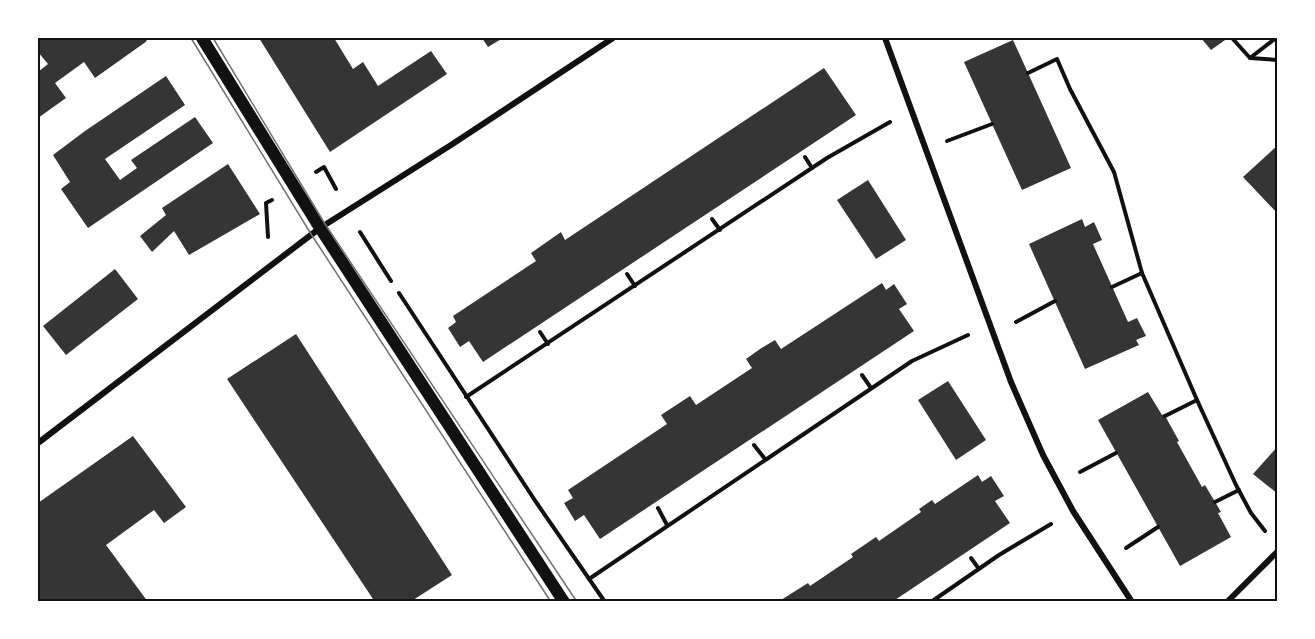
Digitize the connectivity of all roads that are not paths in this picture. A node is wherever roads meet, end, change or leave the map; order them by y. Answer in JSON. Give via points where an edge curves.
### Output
{"nodes":[{"id":1,"x":202,"y":38,"type":"edge"},
{"id":2,"x":614,"y":38,"type":"edge"},
{"id":3,"x":885,"y":38,"type":"edge"},
{"id":4,"x":320,"y":228,"type":"junction"},
{"id":5,"x":38,"y":443,"type":"edge"},
{"id":6,"x":1278,"y":551,"type":"edge"},
{"id":7,"x":562,"y":600,"type":"edge"},
{"id":8,"x":1132,"y":602,"type":"edge"},
{"id":9,"x":1227,"y":602,"type":"edge"}],
"edges":[{"from":1,"to":4,"type":"main road"},
{"from":2,"to":4,"type":"street"},
{"from":3,"to":8,"type":"street","via":[[993,334],[1043,455],[1073,511]]},
{"from":4,"to":5,"type":"street"},
{"from":4,"to":7,"type":"main road"},
{"from":6,"to":9,"type":"street"}]}
